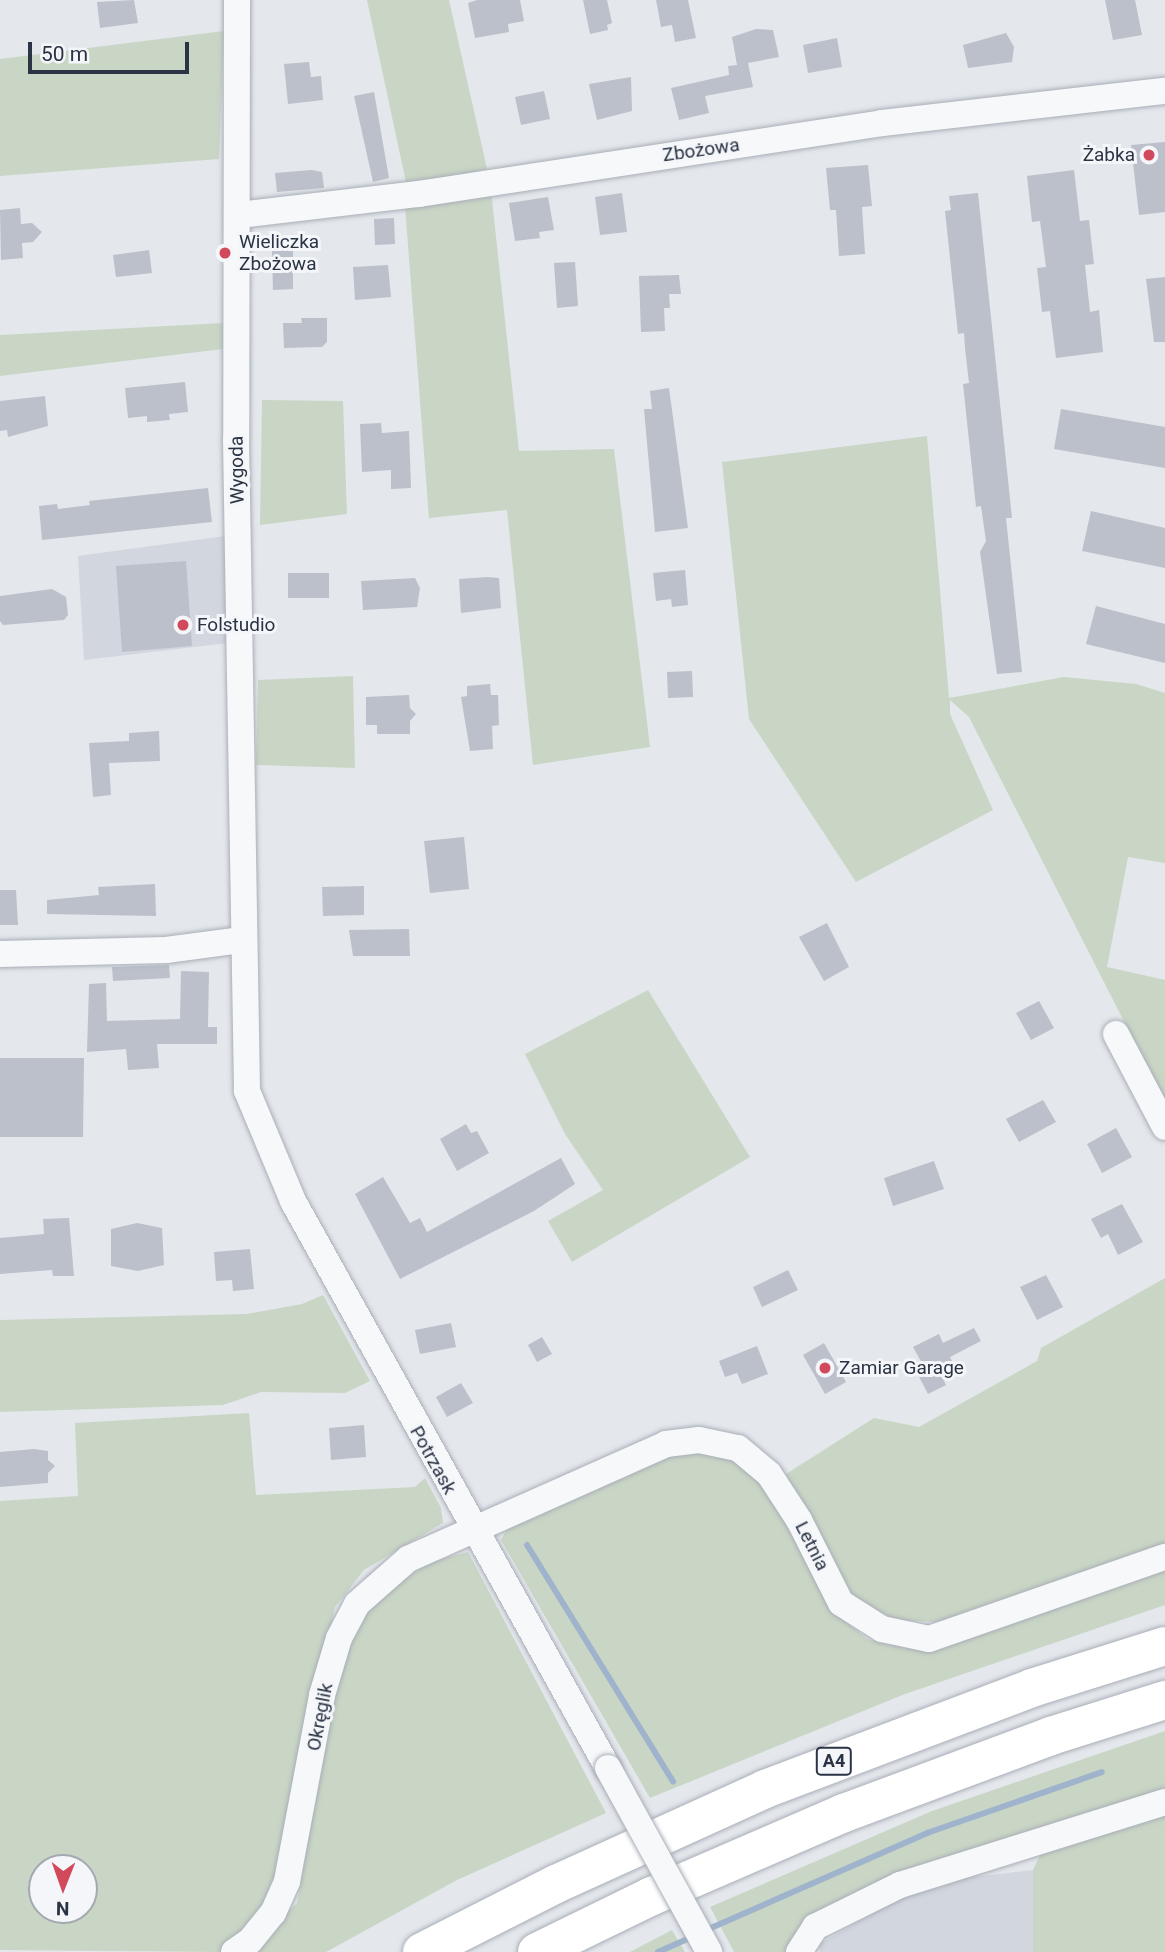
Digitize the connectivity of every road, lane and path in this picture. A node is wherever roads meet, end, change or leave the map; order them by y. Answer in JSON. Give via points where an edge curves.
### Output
{"nodes":[{"id":1,"x":237,"y":0,"type":"edge"},
{"id":2,"x":1165,"y":90,"type":"edge"},
{"id":3,"x":239,"y":215,"type":"junction"},
{"id":4,"x":242,"y":940,"type":"junction"},
{"id":5,"x":0,"y":954,"type":"edge"},
{"id":6,"x":1116,"y":1034,"type":"dead end"},
{"id":7,"x":1165,"y":1128,"type":"edge"},
{"id":8,"x":472,"y":1528,"type":"junction"},
{"id":9,"x":1165,"y":1557,"type":"edge"},
{"id":10,"x":1165,"y":1646,"type":"edge"},
{"id":11,"x":1165,"y":1700,"type":"edge"},
{"id":12,"x":1165,"y":1802,"type":"edge"},
{"id":13,"x":234,"y":1952,"type":"edge"},
{"id":14,"x":422,"y":1952,"type":"edge"},
{"id":15,"x":537,"y":1952,"type":"edge"},
{"id":16,"x":709,"y":1952,"type":"edge"},
{"id":17,"x":799,"y":1952,"type":"edge"}],
"edges":[{"from":1,"to":3,"type":"street","name":"Wygoda"},
{"from":2,"to":3,"type":"street","name":"Zbożowa","via":[[882,123],[419,194]]},
{"from":3,"to":4,"type":"street","name":"Wygoda","via":[[236,440]]},
{"from":4,"to":5,"type":"street","via":[[166,950]]},
{"from":4,"to":8,"type":"street","name":"Potrzask","via":[[247,1091],[293,1201]]},
{"from":6,"to":7,"type":"street"},
{"from":8,"to":9,"type":"street","name":"Letnia","via":[[666,1444],[699,1440],[738,1448],[769,1474],[799,1520],[841,1603],[882,1629],[929,1639]]},
{"from":8,"to":13,"type":"street","name":"Okręglik","via":[[408,1559],[357,1604],[339,1638],[322,1695],[287,1881],[273,1913],[250,1941]]},
{"from":8,"to":16,"type":"street","name":"Potrzask","bridge":true},
{"from":10,"to":14,"type":"highway","number":"A4","via":[[1032,1688],[765,1789],[556,1884]]},
{"from":11,"to":15,"type":"highway","via":[[1051,1736],[844,1813],[652,1896]]},
{"from":12,"to":17,"type":"street","via":[[901,1885],[814,1927]]}]}
